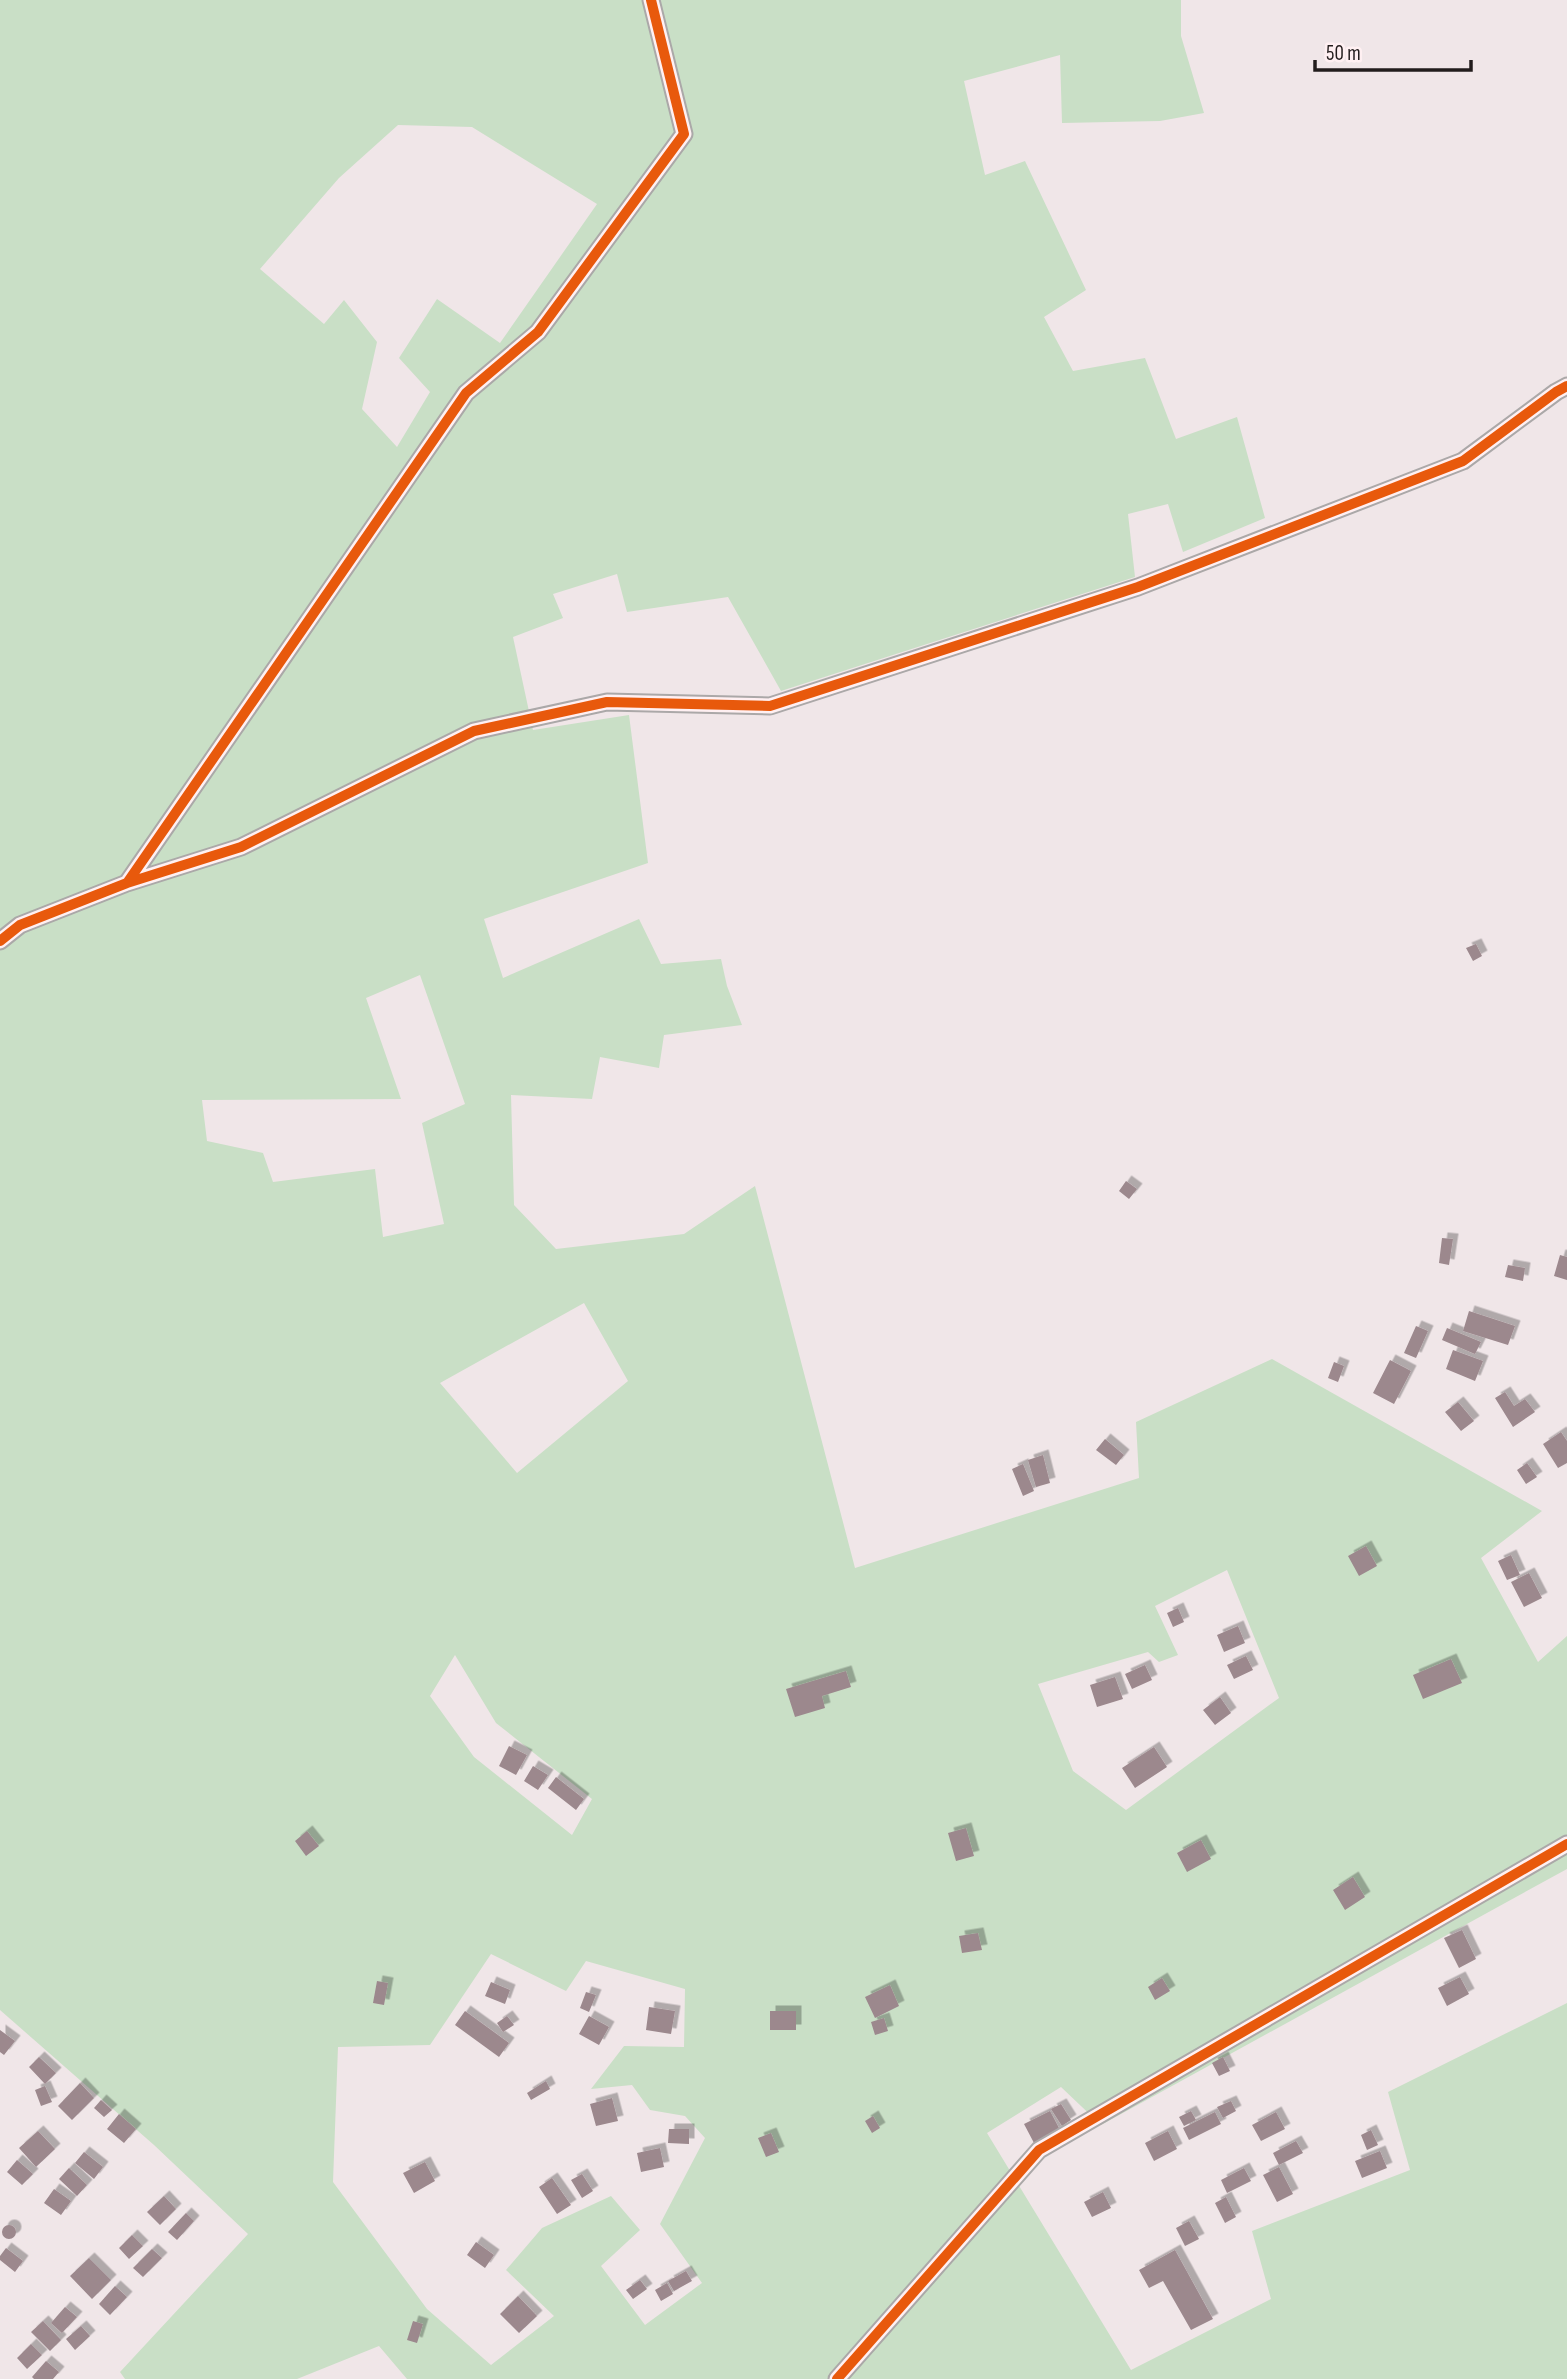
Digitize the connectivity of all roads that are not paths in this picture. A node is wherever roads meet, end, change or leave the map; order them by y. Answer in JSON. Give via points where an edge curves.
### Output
{"nodes":[{"id":1,"x":651,"y":0,"type":"edge"},
{"id":2,"x":1567,"y":386,"type":"edge"},
{"id":3,"x":127,"y":883,"type":"junction"},
{"id":4,"x":0,"y":941,"type":"edge"},
{"id":5,"x":1567,"y":1844,"type":"edge"},
{"id":6,"x":837,"y":2379,"type":"edge"}],
"edges":[{"from":1,"to":3,"type":"street","via":[[684,134],[537,332],[466,393]]},
{"from":2,"to":3,"type":"street","via":[[1463,461],[1138,587],[771,706],[607,702],[474,730],[241,847]]},
{"from":3,"to":4,"type":"street","via":[[20,925]]},
{"from":5,"to":6,"type":"street","via":[[1039,2150]]}]}
